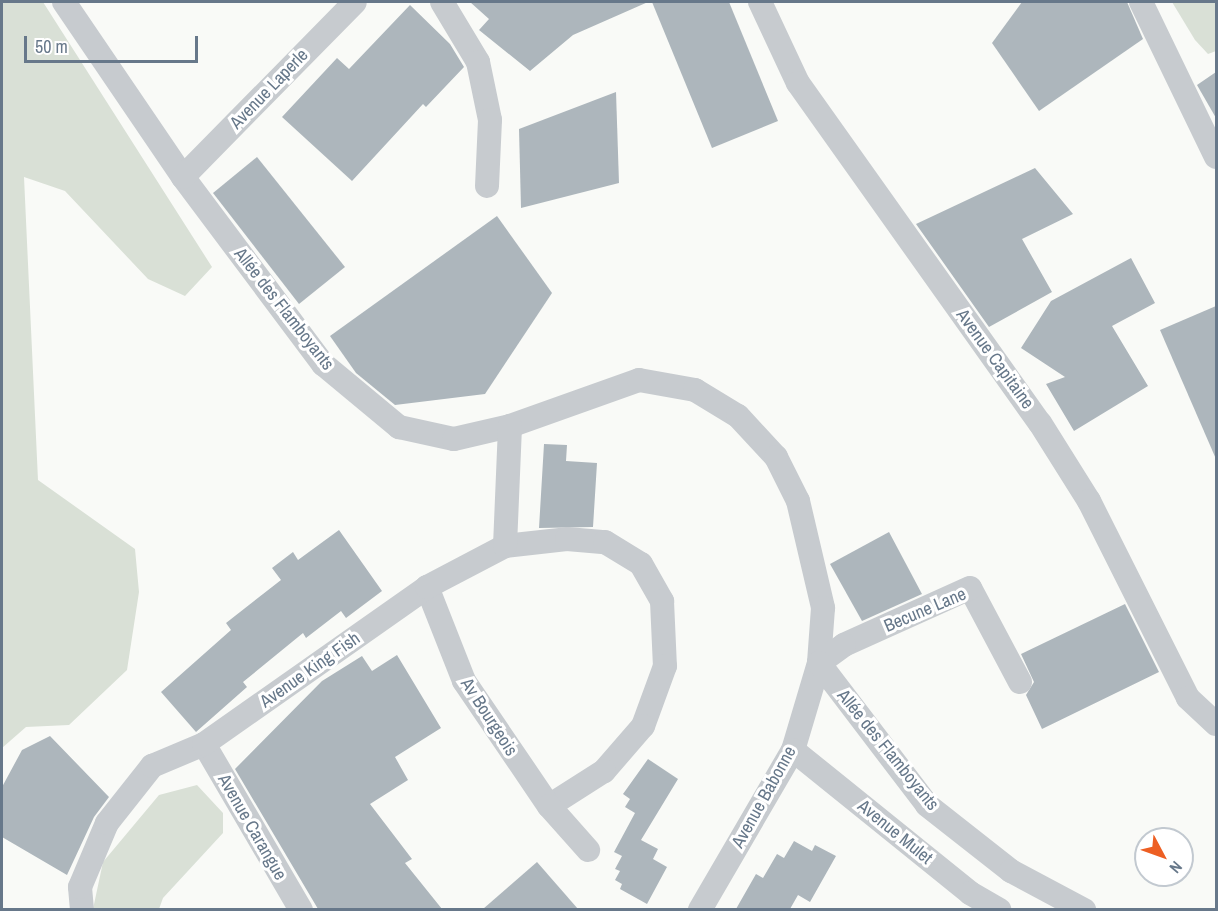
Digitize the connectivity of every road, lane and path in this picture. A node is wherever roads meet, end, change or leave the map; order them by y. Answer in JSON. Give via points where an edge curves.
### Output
{"nodes":[{"id":1,"x":64,"y":2,"type":"edge"},
{"id":2,"x":355,"y":2,"type":"edge"},
{"id":3,"x":442,"y":2,"type":"edge"},
{"id":4,"x":760,"y":2,"type":"edge"},
{"id":5,"x":1141,"y":2,"type":"edge"},
{"id":6,"x":1216,"y":157,"type":"edge"},
{"id":7,"x":183,"y":177,"type":"junction"},
{"id":8,"x":487,"y":186,"type":"dead end"},
{"id":9,"x":510,"y":426,"type":"junction"},
{"id":10,"x":505,"y":546,"type":"junction"},
{"id":11,"x":428,"y":587,"type":"junction"},
{"id":12,"x":824,"y":608,"type":"joint"},
{"id":13,"x":819,"y":663,"type":"junction"},
{"id":14,"x":1020,"y":682,"type":"dead end"},
{"id":15,"x":1216,"y":724,"type":"edge"},
{"id":16,"x":204,"y":744,"type":"junction"},
{"id":17,"x":793,"y":750,"type":"junction"},
{"id":18,"x":549,"y":806,"type":"junction"},
{"id":19,"x":588,"y":850,"type":"dead end"},
{"id":20,"x":82,"y":909,"type":"edge"},
{"id":21,"x":301,"y":909,"type":"edge"},
{"id":22,"x":700,"y":909,"type":"edge"},
{"id":23,"x":1000,"y":909,"type":"edge"},
{"id":24,"x":1084,"y":909,"type":"edge"}],
"edges":[{"from":1,"to":7,"type":"street","name":"Allée des Flamboyants"},
{"from":2,"to":7,"type":"street","name":"Avenue Laperle"},
{"from":3,"to":8,"type":"street","via":[[478,62],[490,120]]},
{"from":4,"to":15,"type":"street","name":"Avenue Capitaine","via":[[798,83],[1040,423],[1089,501],[1188,698]]},
{"from":5,"to":6,"type":"street"},
{"from":7,"to":9,"type":"street","name":"Allée des Flamboyants","via":[[323,364],[399,427],[454,439]]},
{"from":9,"to":10,"type":"street"},
{"from":9,"to":12,"type":"street","name":"Allée des Flamboyants","via":[[639,380],[695,390],[738,416],[776,457],[798,501]]},
{"from":10,"to":11,"type":"street","name":"Avenue King Fish"},
{"from":10,"to":18,"type":"street","via":[[567,539],[605,542],[641,564],[662,601],[665,666],[643,726],[604,771]]},
{"from":11,"to":16,"type":"street","name":"Avenue King Fish"},
{"from":11,"to":18,"type":"street","name":"Av Bourgeois","via":[[464,681]]},
{"from":12,"to":13,"type":"street","name":"Avenue Babonne"},
{"from":13,"to":14,"type":"street","name":"Becune Lane","via":[[844,645],[970,588]]},
{"from":13,"to":17,"type":"street","name":"Avenue Babonne"},
{"from":13,"to":24,"type":"street","name":"Allée des Flamboyants","via":[[927,805],[1011,871]]},
{"from":16,"to":20,"type":"street","name":"Avenue King Fish","via":[[152,766],[107,823],[80,886]]},
{"from":16,"to":21,"type":"street","name":"Avenue Carangue"},
{"from":17,"to":22,"type":"street","name":"Avenue Babonne"},
{"from":17,"to":23,"type":"street","name":"Avenue Mulet","via":[[970,893]]},
{"from":18,"to":19,"type":"street","name":"Av Bourgeois"}]}
